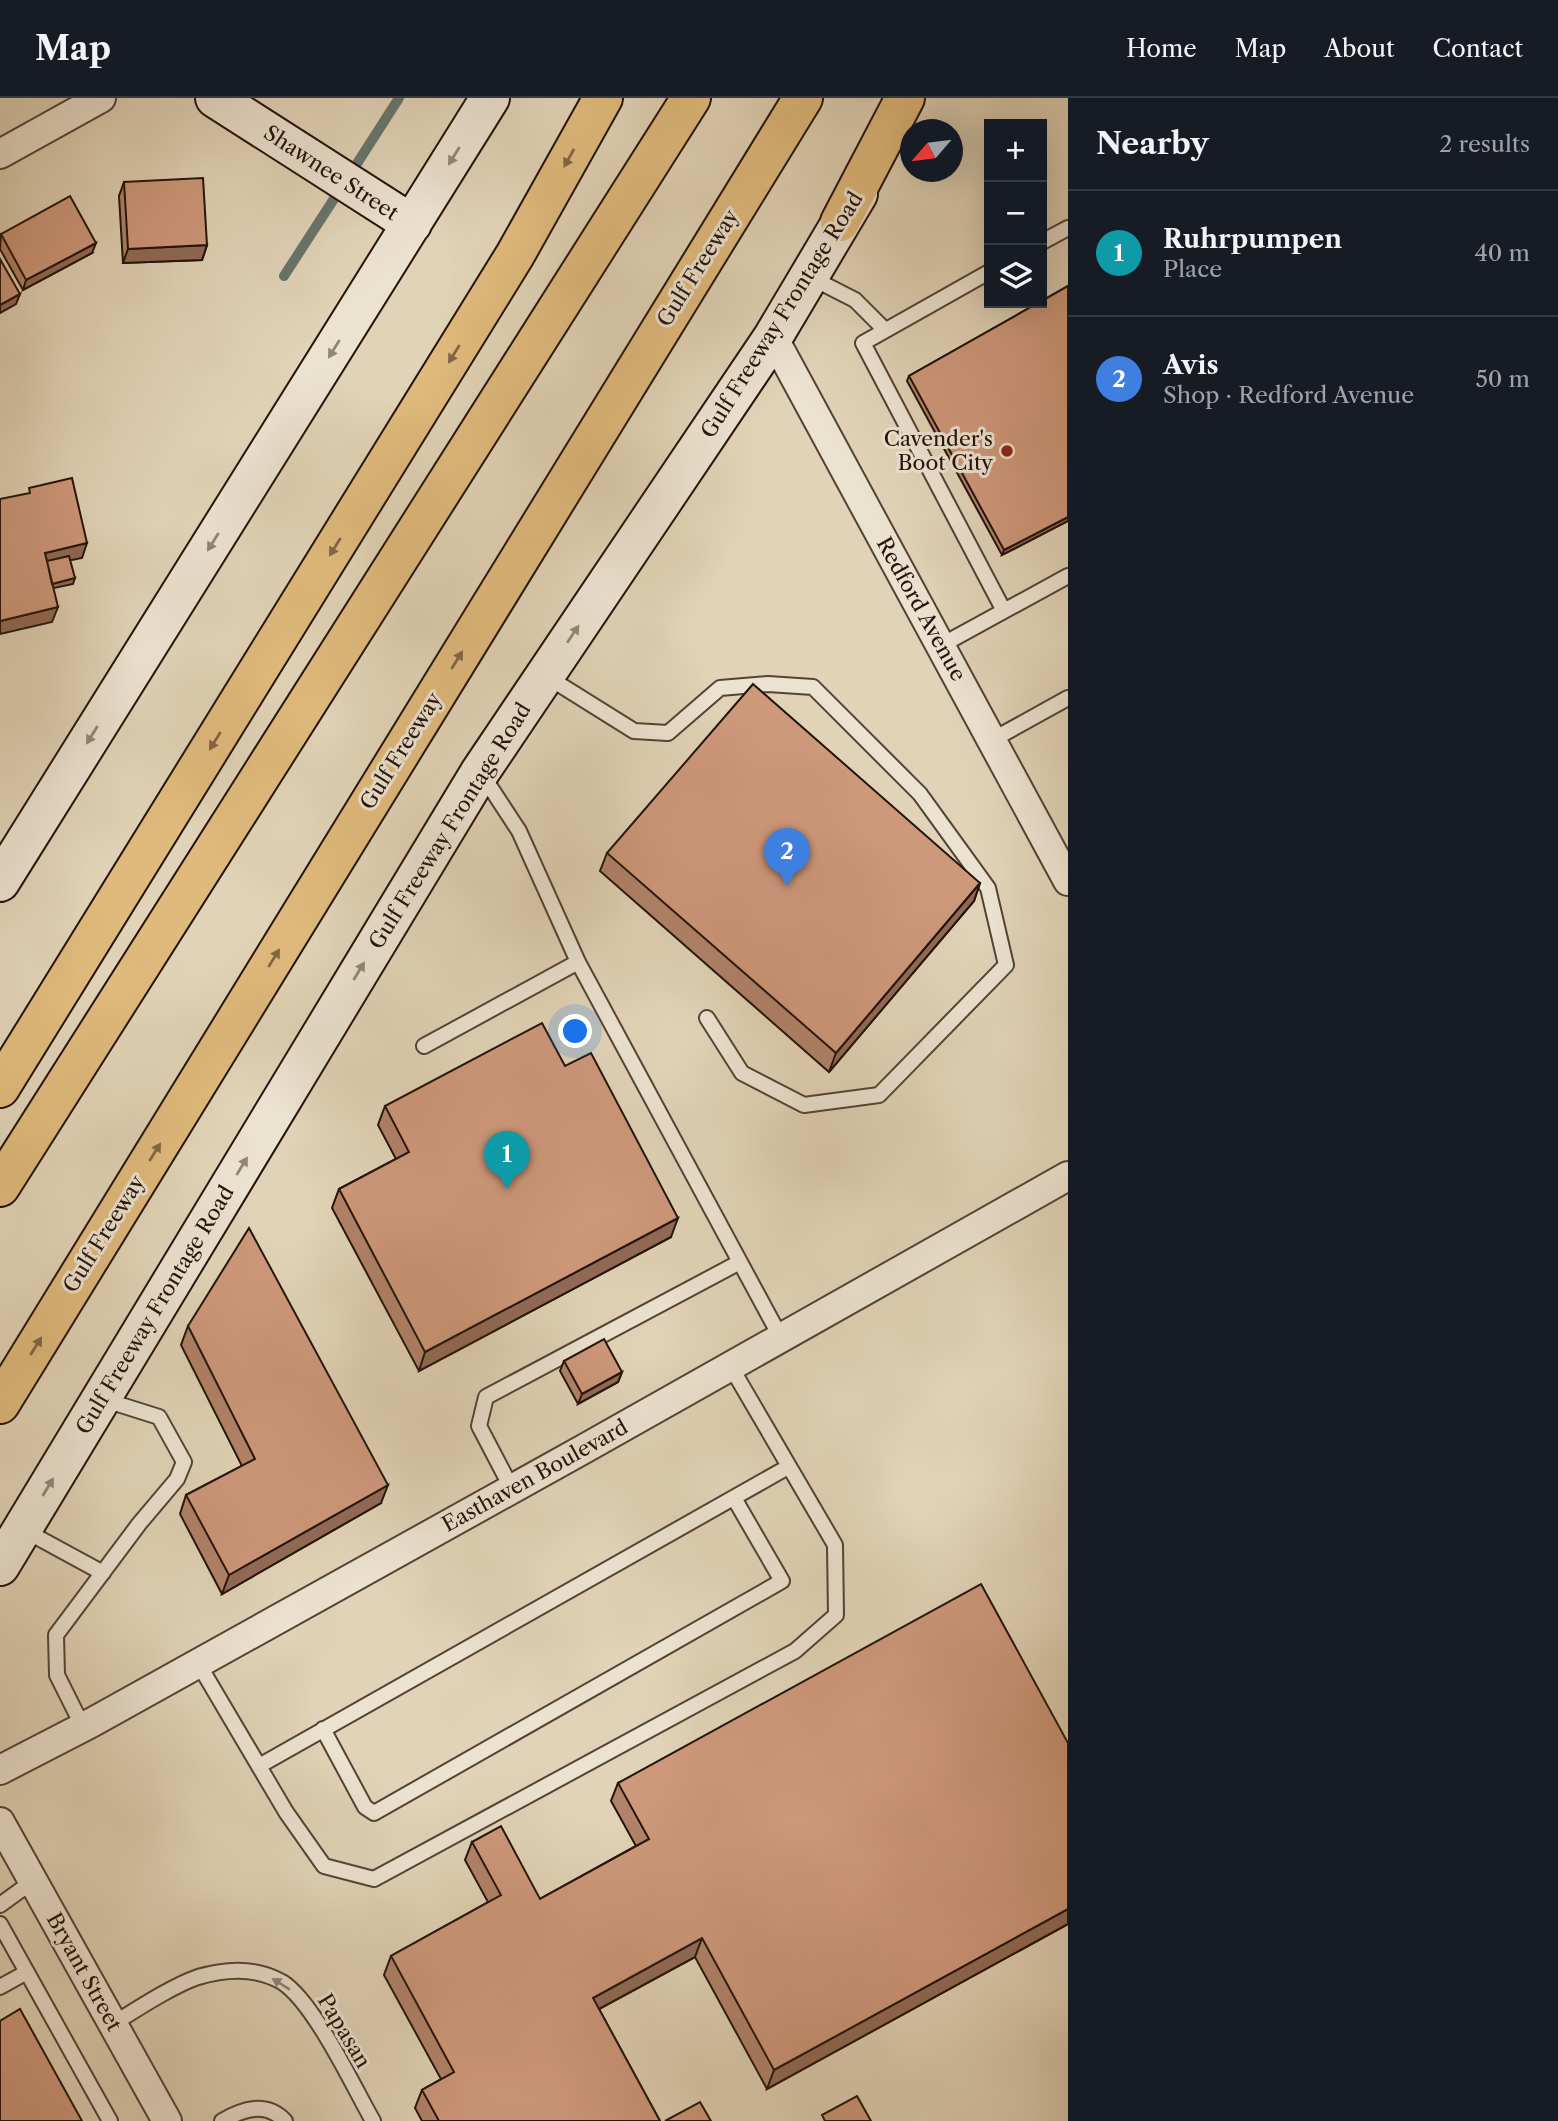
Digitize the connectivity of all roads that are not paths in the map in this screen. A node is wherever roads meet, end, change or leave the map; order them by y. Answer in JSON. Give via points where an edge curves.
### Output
{"nodes":[{"id":1,"x":101,"y":98,"type":"edge"},
{"id":2,"x":215,"y":98,"type":"edge"},
{"id":3,"x":490,"y":98,"type":"edge"},
{"id":4,"x":603,"y":98,"type":"edge"},
{"id":5,"x":691,"y":98,"type":"edge"},
{"id":6,"x":803,"y":98,"type":"edge"},
{"id":7,"x":905,"y":98,"type":"edge"},
{"id":8,"x":919,"y":98,"type":"edge"},
{"id":9,"x":0,"y":154,"type":"edge"},
{"id":10,"x":840,"y":222,"type":"junction"},
{"id":11,"x":412,"y":224,"type":"junction"},
{"id":12,"x":1068,"y":228,"type":"edge"},
{"id":13,"x":1047,"y":239,"type":"edge"},
{"id":14,"x":984,"y":275,"type":"edge"},
{"id":15,"x":809,"y":277,"type":"junction"},
{"id":16,"x":885,"y":330,"type":"junction"},
{"id":17,"x":774,"y":337,"type":"junction"},
{"id":18,"x":1068,"y":576,"type":"edge"},
{"id":19,"x":1004,"y":611,"type":"junction"},
{"id":20,"x":940,"y":646,"type":"junction"},
{"id":21,"x":545,"y":676,"type":"junction"},
{"id":22,"x":1068,"y":698,"type":"edge"},
{"id":23,"x":992,"y":740,"type":"junction"},
{"id":24,"x":480,"y":772,"type":"junction"},
{"id":25,"x":1068,"y":881,"type":"edge"},
{"id":26,"x":0,"y":882,"type":"edge"},
{"id":27,"x":578,"y":961,"type":"junction"},
{"id":28,"x":707,"y":1018,"type":"dead end"},
{"id":29,"x":424,"y":1046,"type":"dead end"},
{"id":30,"x":0,"y":1088,"type":"edge"},
{"id":31,"x":1068,"y":1177,"type":"edge"},
{"id":32,"x":0,"y":1187,"type":"edge"},
{"id":33,"x":740,"y":1262,"type":"junction"},
{"id":34,"x":781,"y":1338,"type":"junction"},
{"id":35,"x":731,"y":1367,"type":"junction"},
{"id":36,"x":101,"y":1399,"type":"junction"},
{"id":37,"x":0,"y":1404,"type":"edge"},
{"id":38,"x":788,"y":1467,"type":"junction"},
{"id":39,"x":512,"y":1489,"type":"junction"},
{"id":40,"x":734,"y":1498,"type":"junction"},
{"id":41,"x":22,"y":1529,"type":"junction"},
{"id":42,"x":0,"y":1566,"type":"edge"},
{"id":43,"x":103,"y":1573,"type":"junction"},
{"id":44,"x":198,"y":1663,"type":"junction"},
{"id":45,"x":83,"y":1727,"type":"junction"},
{"id":46,"x":323,"y":1730,"type":"junction"},
{"id":47,"x":259,"y":1766,"type":"junction"},
{"id":48,"x":0,"y":1770,"type":"edge"},
{"id":49,"x":0,"y":1822,"type":"edge"},
{"id":50,"x":33,"y":1881,"type":"junction"},
{"id":51,"x":0,"y":1905,"type":"edge"},
{"id":52,"x":0,"y":1924,"type":"edge"},
{"id":53,"x":27,"y":1972,"type":"junction"},
{"id":54,"x":0,"y":1987,"type":"edge"},
{"id":55,"x":113,"y":2024,"type":"junction"},
{"id":56,"x":110,"y":2121,"type":"edge"},
{"id":57,"x":167,"y":2121,"type":"edge"},
{"id":58,"x":222,"y":2121,"type":"edge"},
{"id":59,"x":285,"y":2121,"type":"edge"},
{"id":60,"x":373,"y":2121,"type":"edge"}],
"edges":[{"from":1,"to":9,"type":"street"},
{"from":2,"to":11,"type":"main road","name":"Shawnee Street"},
{"from":3,"to":11,"type":"main road","one_way":true},
{"from":4,"to":30,"type":"highway","one_way":true,"via":[[515,255]]},
{"from":5,"to":32,"type":"highway"},
{"from":37,"to":6,"type":"highway","name":"Gulf Freeway","one_way":true},
{"from":7,"to":10,"type":"highway"},
{"from":8,"to":10,"type":"main road","name":"Gulf Freeway Frontage Road"},
{"from":10,"to":15,"type":"main road","name":"Gulf Freeway Frontage Road"},
{"from":11,"to":26,"type":"main road","one_way":true},
{"from":12,"to":13,"type":"lane"},
{"from":14,"to":16,"type":"lane"},
{"from":15,"to":16,"type":"lane","via":[[855,300]]},
{"from":15,"to":17,"type":"main road","name":"Gulf Freeway Frontage Road"},
{"from":16,"to":19,"type":"lane","via":[[863,343]]},
{"from":17,"to":20,"type":"street","name":"Redford Avenue"},
{"from":21,"to":17,"type":"main road","name":"Gulf Freeway Frontage Road","one_way":true},
{"from":18,"to":19,"type":"lane"},
{"from":19,"to":20,"type":"lane"},
{"from":20,"to":23,"type":"street","name":"Redford Avenue"},
{"from":21,"to":24,"type":"main road","name":"Gulf Freeway Frontage Road"},
{"from":21,"to":28,"type":"lane","via":[[634,731],[668,733],[720,688],[813,687],[920,794],[988,888],[1006,965],[879,1095],[804,1105],[742,1073]]},
{"from":22,"to":23,"type":"lane"},
{"from":23,"to":25,"type":"street","name":"Redford Avenue"},
{"from":24,"to":27,"type":"lane","via":[[519,831]]},
{"from":36,"to":24,"type":"main road","name":"Gulf Freeway Frontage Road","one_way":true},
{"from":27,"to":29,"type":"lane"},
{"from":27,"to":33,"type":"lane"},
{"from":31,"to":34,"type":"street","name":"Easthaven Boulevard"},
{"from":33,"to":34,"type":"lane"},
{"from":33,"to":39,"type":"lane","via":[[486,1397],[479,1426]]},
{"from":34,"to":35,"type":"street","name":"Easthaven Boulevard"},
{"from":35,"to":38,"type":"lane"},
{"from":35,"to":39,"type":"street","name":"Easthaven Boulevard"},
{"from":41,"to":36,"type":"main road","name":"Gulf Freeway Frontage Road","one_way":true},
{"from":36,"to":43,"type":"lane","via":[[159,1417],[184,1462],[177,1479]]},
{"from":38,"to":40,"type":"lane"},
{"from":38,"to":47,"type":"lane","via":[[835,1545],[836,1615],[795,1651],[374,1879],[324,1866]]},
{"from":39,"to":44,"type":"street","name":"Easthaven Boulevard"},
{"from":40,"to":46,"type":"lane"},
{"from":40,"to":46,"type":"lane","via":[[782,1581],[374,1813],[365,1807]]},
{"from":41,"to":42,"type":"main road","name":"Gulf Freeway Frontage Road"},
{"from":41,"to":43,"type":"lane"},
{"from":43,"to":45,"type":"lane","via":[[56,1635],[57,1675]]},
{"from":44,"to":45,"type":"street","name":"Easthaven Boulevard"},
{"from":44,"to":47,"type":"lane"},
{"from":45,"to":48,"type":"street","name":"Easthaven Boulevard"},
{"from":46,"to":47,"type":"lane"},
{"from":49,"to":50,"type":"street","name":"Bryant Street"},
{"from":50,"to":51,"type":"lane"},
{"from":50,"to":55,"type":"street","name":"Bryant Street"},
{"from":52,"to":53,"type":"lane"},
{"from":53,"to":54,"type":"lane"},
{"from":53,"to":56,"type":"lane"},
{"from":55,"to":57,"type":"street","name":"Bryant Street"},
{"from":60,"to":55,"type":"lane","name":"Papasan","one_way":true,"via":[[299,1997],[282,1982],[256,1972],[229,1970],[196,1978]]},
{"from":58,"to":59,"type":"lane","via":[[253,2107],[270,2110]]}]}
